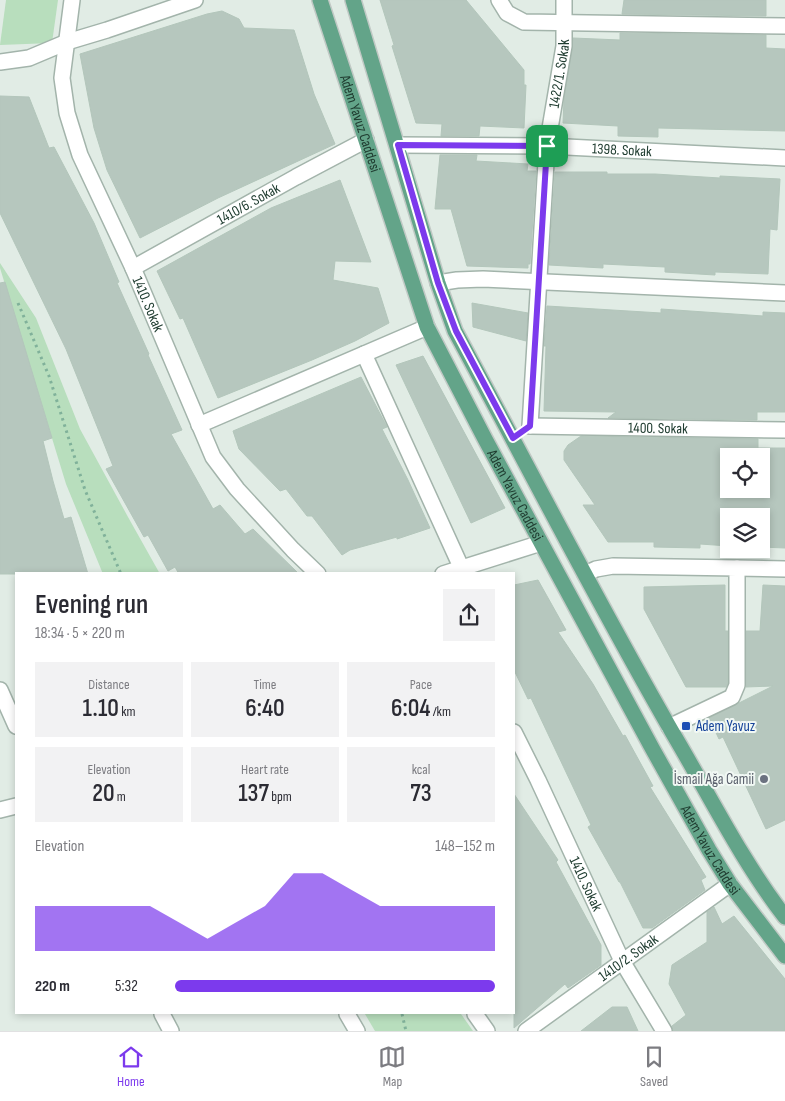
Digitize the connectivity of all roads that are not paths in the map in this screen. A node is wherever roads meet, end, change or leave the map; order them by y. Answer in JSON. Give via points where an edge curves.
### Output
{"nodes":[{"id":1,"x":72,"y":0,"type":"edge"},
{"id":2,"x":195,"y":0,"type":"edge"},
{"id":3,"x":320,"y":0,"type":"edge"},
{"id":4,"x":353,"y":0,"type":"edge"},
{"id":5,"x":499,"y":0,"type":"edge"},
{"id":6,"x":564,"y":0,"type":"edge"},
{"id":7,"x":564,"y":24,"type":"junction"},
{"id":8,"x":785,"y":26,"type":"edge"},
{"id":9,"x":66,"y":42,"type":"junction"},
{"id":10,"x":0,"y":62,"type":"edge"},
{"id":11,"x":366,"y":140,"type":"junction"},
{"id":12,"x":398,"y":145,"type":"junction"},
{"id":13,"x":547,"y":146,"type":"junction"},
{"id":14,"x":785,"y":158,"type":"edge"},
{"id":15,"x":133,"y":268,"type":"junction"},
{"id":16,"x":538,"y":280,"type":"junction"},
{"id":17,"x":438,"y":283,"type":"junction"},
{"id":18,"x":785,"y":293,"type":"edge"},
{"id":19,"x":427,"y":327,"type":"junction"},
{"id":20,"x":364,"y":354,"type":"junction"},
{"id":21,"x":199,"y":425,"type":"junction"},
{"id":22,"x":530,"y":426,"type":"junction"},
{"id":23,"x":785,"y":430,"type":"edge"},
{"id":24,"x":513,"y":438,"type":"junction"},
{"id":25,"x":542,"y":543,"type":"junction"},
{"id":26,"x":462,"y":567,"type":"junction"},
{"id":27,"x":737,"y":568,"type":"junction"},
{"id":28,"x":785,"y":569,"type":"edge"},
{"id":29,"x":316,"y":572,"type":"edge"},
{"id":30,"x":448,"y":572,"type":"edge"},
{"id":31,"x":585,"y":574,"type":"junction"},
{"id":32,"x":0,"y":690,"type":"edge"},
{"id":33,"x":15,"y":724,"type":"edge"},
{"id":34,"x":670,"y":727,"type":"junction"},
{"id":35,"x":515,"y":734,"type":"edge"},
{"id":36,"x":15,"y":806,"type":"edge"},
{"id":37,"x":0,"y":810,"type":"edge"},
{"id":38,"x":730,"y":884,"type":"junction"},
{"id":39,"x":785,"y":917,"type":"edge"},
{"id":40,"x":785,"y":956,"type":"edge"},
{"id":41,"x":622,"y":961,"type":"junction"},
{"id":42,"x":162,"y":1014,"type":"edge"},
{"id":43,"x":347,"y":1014,"type":"edge"},
{"id":44,"x":475,"y":1014,"type":"edge"},
{"id":45,"x":171,"y":1031,"type":"edge"},
{"id":46,"x":357,"y":1031,"type":"edge"},
{"id":47,"x":487,"y":1031,"type":"edge"},
{"id":48,"x":526,"y":1031,"type":"edge"},
{"id":49,"x":664,"y":1031,"type":"edge"}],
"edges":[{"from":1,"to":9,"type":"street","name":"1410. Sokak"},
{"from":2,"to":9,"type":"street"},
{"from":3,"to":11,"type":"main road","name":"Adem Yavuz Caddesi"},
{"from":4,"to":12,"type":"main road","name":"Adem Yavuz Caddesi"},
{"from":5,"to":7,"type":"street","via":[[507,13],[524,22]]},
{"from":6,"to":7,"type":"street","name":"1422/1. Sokak"},
{"from":7,"to":8,"type":"street"},
{"from":7,"to":13,"type":"street","name":"1422/1. Sokak","via":[[564,46]]},
{"from":9,"to":10,"type":"street","via":[[29,58]]},
{"from":9,"to":15,"type":"street","name":"1410. Sokak","via":[[62,78],[67,113],[80,156]]},
{"from":11,"to":15,"type":"street","name":"1410/6. Sokak"},
{"from":11,"to":19,"type":"main road","name":"Adem Yavuz Caddesi"},
{"from":12,"to":13,"type":"street","name":"1398. Sokak"},
{"from":12,"to":17,"type":"main road","name":"Adem Yavuz Caddesi"},
{"from":13,"to":14,"type":"street","name":"1398. Sokak"},
{"from":13,"to":16,"type":"street","name":"1422/1. Sokak"},
{"from":15,"to":21,"type":"street","name":"1410. Sokak"},
{"from":16,"to":17,"type":"street","via":[[483,279]]},
{"from":16,"to":18,"type":"street"},
{"from":16,"to":22,"type":"street","name":"1422/1. Sokak"},
{"from":17,"to":24,"type":"main road","name":"Adem Yavuz Caddesi","via":[[456,331]]},
{"from":19,"to":20,"type":"street"},
{"from":19,"to":25,"type":"main road","name":"Adem Yavuz Caddesi"},
{"from":20,"to":21,"type":"street"},
{"from":20,"to":26,"type":"street"},
{"from":21,"to":29,"type":"street","name":"1410. Sokak","via":[[213,457],[237,490]]},
{"from":22,"to":23,"type":"street","name":"1400. Sokak"},
{"from":22,"to":24,"type":"street"},
{"from":24,"to":31,"type":"main road","name":"Adem Yavuz Caddesi"},
{"from":25,"to":26,"type":"street"},
{"from":25,"to":38,"type":"main road","name":"Adem Yavuz Caddesi","via":[[656,756]]},
{"from":26,"to":30,"type":"street"},
{"from":27,"to":28,"type":"street"},
{"from":27,"to":31,"type":"street","via":[[613,566]]},
{"from":27,"to":34,"type":"street","via":[[737,685],[732,697]]},
{"from":31,"to":34,"type":"main road","name":"Adem Yavuz Caddesi"},
{"from":32,"to":33,"type":"street"},
{"from":34,"to":39,"type":"main road","name":"Adem Yavuz Caddesi","via":[[742,856]]},
{"from":35,"to":41,"type":"street","name":"1410. Sokak"},
{"from":36,"to":37,"type":"street"},
{"from":38,"to":40,"type":"main road","name":"Adem Yavuz Caddesi"},
{"from":38,"to":41,"type":"street","name":"1410/2. Sokak"},
{"from":41,"to":48,"type":"street","name":"1410/2. Sokak"},
{"from":41,"to":49,"type":"street","name":"1410. Sokak"},
{"from":42,"to":45,"type":"street"},
{"from":43,"to":46,"type":"street"},
{"from":44,"to":47,"type":"street"}]}
